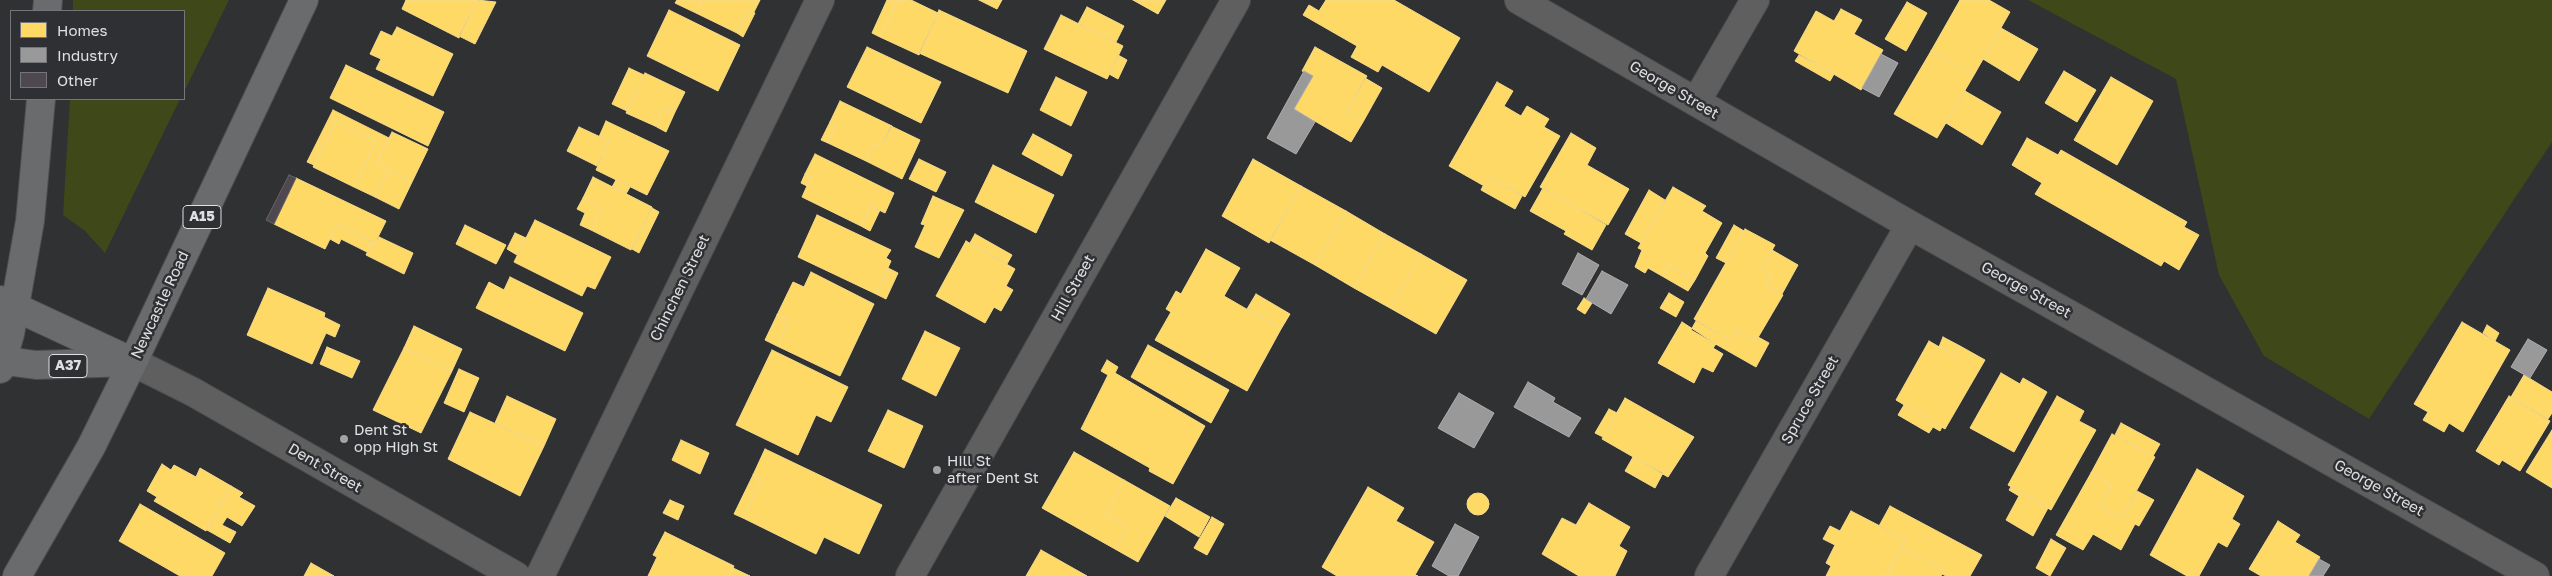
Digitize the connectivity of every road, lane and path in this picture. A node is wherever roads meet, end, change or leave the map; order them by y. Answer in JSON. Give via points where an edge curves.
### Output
{"nodes":[{"id":1,"x":304,"y":0,"type":"edge"},
{"id":2,"x":820,"y":0,"type":"edge"},
{"id":3,"x":1236,"y":0,"type":"edge"},
{"id":4,"x":1520,"y":0,"type":"edge"},
{"id":5,"x":1755,"y":0,"type":"edge"},
{"id":6,"x":42,"y":100,"type":"edge"},
{"id":7,"x":1696,"y":102,"type":"junction"},
{"id":8,"x":1910,"y":225,"type":"junction"},
{"id":9,"x":8,"y":303,"type":"edge"},
{"id":10,"x":133,"y":362,"type":"junction"},
{"id":11,"x":1,"y":363,"type":"edge"},
{"id":12,"x":478,"y":567,"type":"edge"},
{"id":13,"x":2518,"y":572,"type":"edge"},
{"id":14,"x":17,"y":576,"type":"edge"},
{"id":15,"x":516,"y":576,"type":"edge"},
{"id":16,"x":540,"y":576,"type":"edge"},
{"id":17,"x":910,"y":576,"type":"edge"},
{"id":18,"x":1710,"y":576,"type":"edge"}],
"edges":[{"from":1,"to":10,"type":"highway","name":"Newcastle Road","number":"A15"},
{"from":2,"to":16,"type":"street","name":"Chinchen Street"},
{"from":3,"to":17,"type":"street","name":"Hill Street"},
{"from":4,"to":7,"type":"street","name":"George Street"},
{"from":5,"to":7,"type":"street"},
{"from":6,"to":9,"type":"highway","via":[[30,221]]},
{"from":7,"to":8,"type":"street","name":"George Street"},
{"from":8,"to":13,"type":"street","name":"George Street"},
{"from":8,"to":18,"type":"street","name":"Spruce Street"},
{"from":9,"to":10,"type":"highway","number":"A37"},
{"from":9,"to":11,"type":"highway"},
{"from":10,"to":11,"type":"highway","number":"A37","via":[[71,366]]},
{"from":10,"to":12,"type":"street","name":"Dent Street","via":[[193,392]]},
{"from":10,"to":14,"type":"highway","name":"Newcastle Road","number":"A15","via":[[90,447]]},
{"from":12,"to":15,"type":"street","name":"Dent Street"}]}
